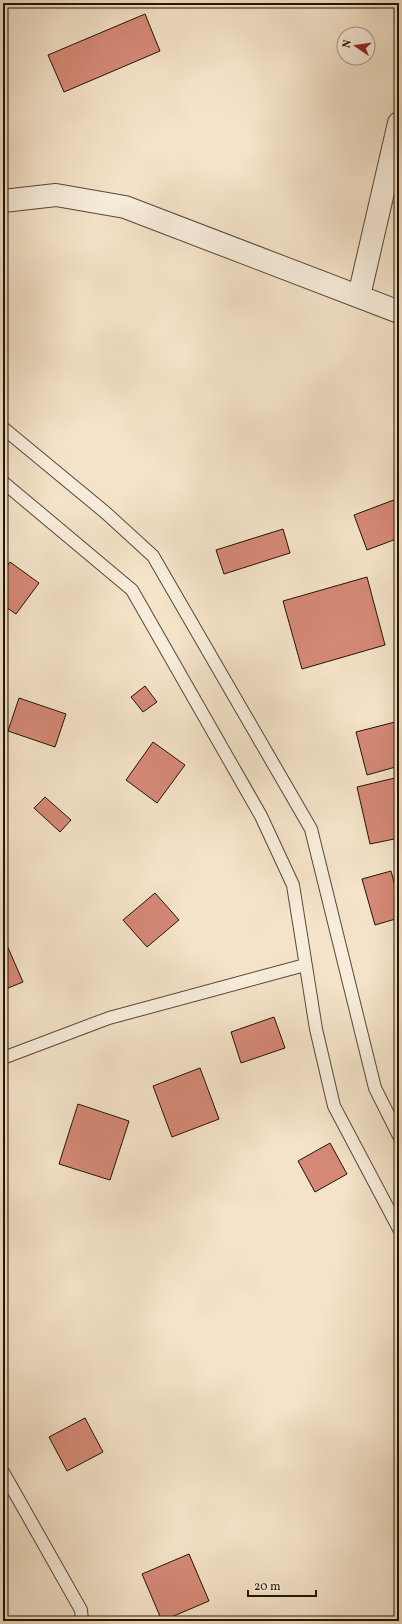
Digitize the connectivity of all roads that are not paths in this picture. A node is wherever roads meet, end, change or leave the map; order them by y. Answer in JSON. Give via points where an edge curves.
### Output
{"nodes":[{"id":1,"x":399,"y":123,"type":"edge"},
{"id":2,"x":3,"y":201,"type":"edge"},
{"id":3,"x":359,"y":296,"type":"junction"},
{"id":4,"x":399,"y":312,"type":"edge"},
{"id":5,"x":3,"y":428,"type":"edge"},
{"id":6,"x":3,"y":482,"type":"edge"},
{"id":7,"x":305,"y":965,"type":"junction"},
{"id":8,"x":3,"y":1058,"type":"edge"},
{"id":9,"x":399,"y":1136,"type":"edge"},
{"id":10,"x":399,"y":1229,"type":"edge"},
{"id":11,"x":3,"y":1472,"type":"edge"},
{"id":12,"x":82,"y":1621,"type":"edge"}],
"edges":[{"from":1,"to":3,"type":"street"},
{"from":2,"to":3,"type":"street","via":[[56,195],[125,207]]},
{"from":3,"to":4,"type":"street"},
{"from":5,"to":9,"type":"lane","via":[[153,556],[311,829],[375,1088]]},
{"from":6,"to":7,"type":"lane","via":[[132,590],[261,816],[293,885]]},
{"from":7,"to":8,"type":"lane","via":[[109,1018]]},
{"from":7,"to":10,"type":"lane","via":[[316,1029],[334,1106]]},
{"from":11,"to":12,"type":"lane","via":[[81,1610]]}]}
